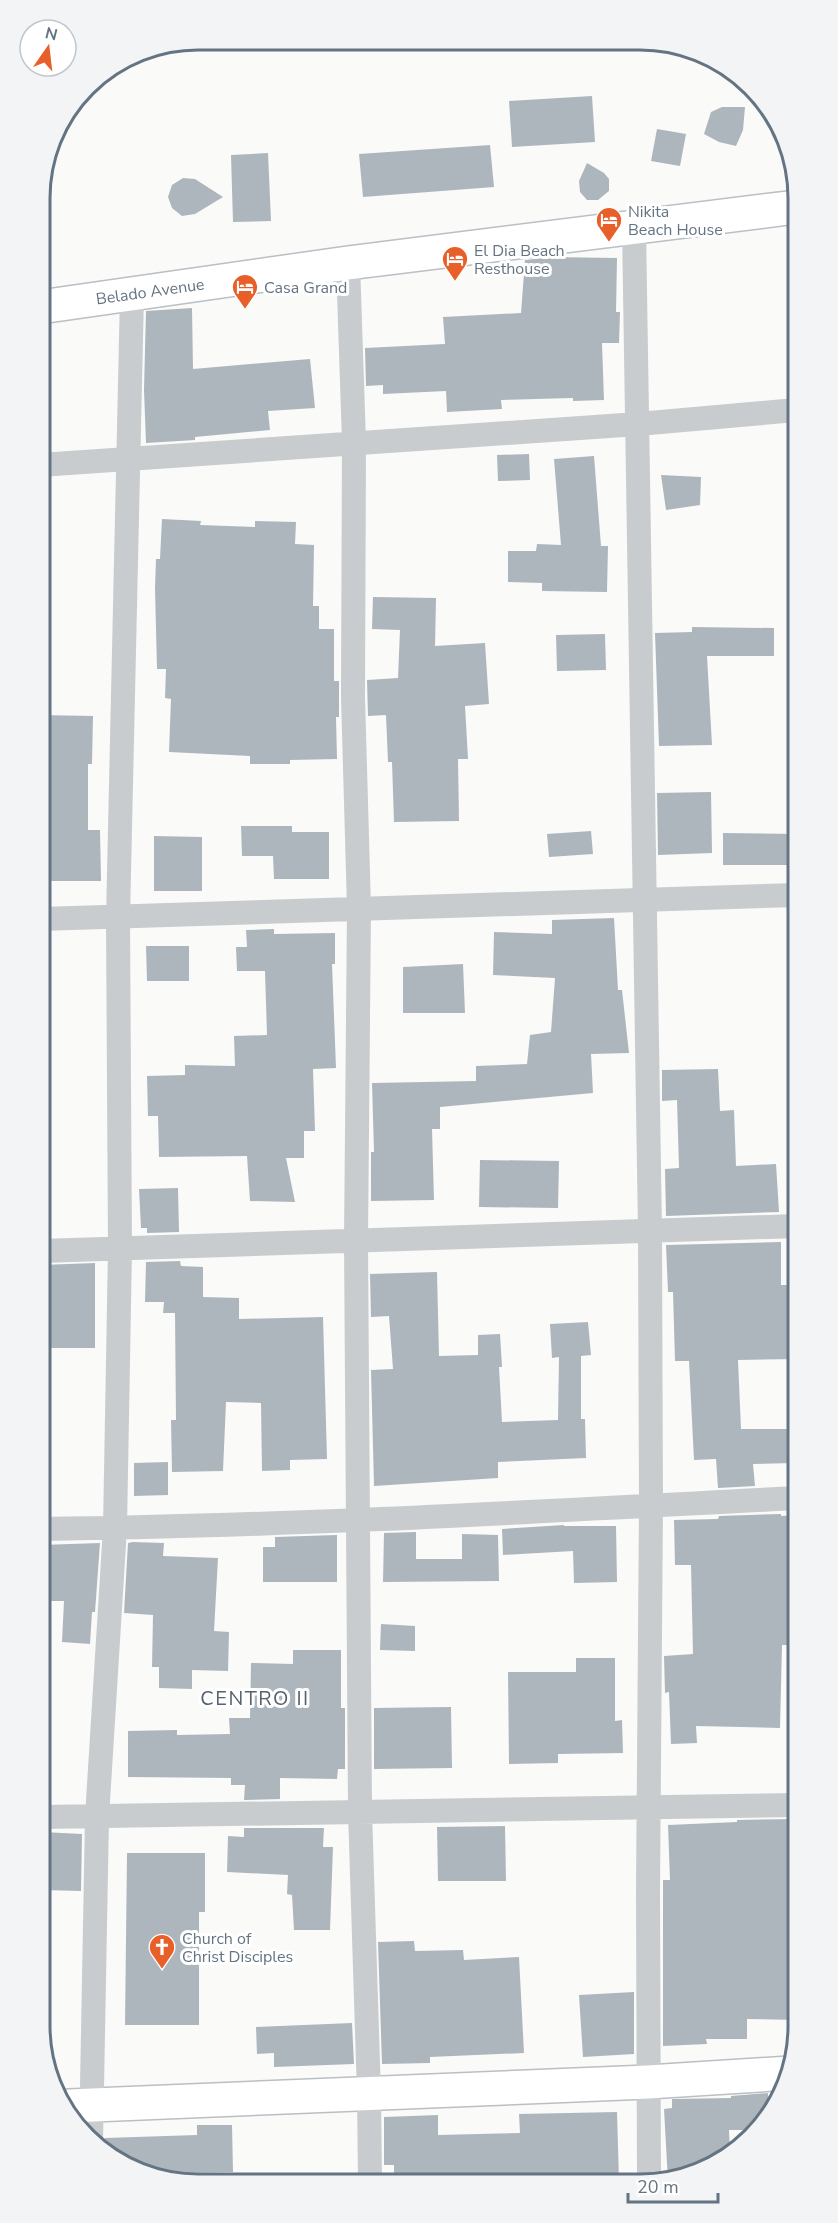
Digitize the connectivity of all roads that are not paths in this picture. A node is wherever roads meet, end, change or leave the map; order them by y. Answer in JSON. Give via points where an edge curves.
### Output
{"nodes":[{"id":1,"x":788,"y":208,"type":"edge"},
{"id":2,"x":634,"y":227,"type":"junction"},
{"id":3,"x":348,"y":263,"type":"junction"},
{"id":4,"x":132,"y":294,"type":"junction"},
{"id":5,"x":50,"y":306,"type":"edge"},
{"id":6,"x":788,"y":411,"type":"edge"},
{"id":7,"x":638,"y":424,"type":"junction"},
{"id":8,"x":354,"y":442,"type":"junction"},
{"id":9,"x":127,"y":459,"type":"junction"},
{"id":10,"x":50,"y":464,"type":"edge"},
{"id":11,"x":788,"y":895,"type":"edge"},
{"id":12,"x":644,"y":901,"type":"junction"},
{"id":13,"x":359,"y":908,"type":"junction"},
{"id":14,"x":118,"y":918,"type":"junction"},
{"id":15,"x":50,"y":919,"type":"edge"},
{"id":16,"x":788,"y":1226,"type":"edge"},
{"id":17,"x":650,"y":1231,"type":"junction"},
{"id":18,"x":356,"y":1241,"type":"junction"},
{"id":19,"x":120,"y":1249,"type":"junction"},
{"id":20,"x":50,"y":1251,"type":"edge"},
{"id":21,"x":788,"y":1498,"type":"edge"},
{"id":22,"x":651,"y":1505,"type":"junction"},
{"id":23,"x":358,"y":1519,"type":"junction"},
{"id":24,"x":115,"y":1528,"type":"junction"},
{"id":25,"x":50,"y":1529,"type":"edge"},
{"id":26,"x":788,"y":1805,"type":"edge"},
{"id":27,"x":648,"y":1806,"type":"junction"},
{"id":28,"x":360,"y":1811,"type":"junction"},
{"id":29,"x":50,"y":1816,"type":"edge"},
{"id":30,"x":97,"y":1816,"type":"junction"},
{"id":31,"x":781,"y":2074,"type":"edge"},
{"id":32,"x":648,"y":2082,"type":"junction"},
{"id":33,"x":369,"y":2094,"type":"junction"},
{"id":34,"x":80,"y":2106,"type":"edge"},
{"id":35,"x":85,"y":2121,"type":"edge"},
{"id":36,"x":649,"y":2173,"type":"edge"},
{"id":37,"x":370,"y":2174,"type":"edge"}],
"edges":[{"from":1,"to":2,"type":"street","name":"Belado Avenue"},
{"from":2,"to":3,"type":"street","name":"Belado Avenue"},
{"from":2,"to":7,"type":"street"},
{"from":3,"to":4,"type":"street","name":"Belado Avenue"},
{"from":3,"to":8,"type":"street"},
{"from":4,"to":5,"type":"street","name":"Belado Avenue"},
{"from":4,"to":9,"type":"street"},
{"from":6,"to":7,"type":"street"},
{"from":7,"to":8,"type":"street"},
{"from":7,"to":12,"type":"street"},
{"from":8,"to":9,"type":"street"},
{"from":8,"to":13,"type":"street","via":[[353,697]]},
{"from":9,"to":10,"type":"street"},
{"from":9,"to":14,"type":"street"},
{"from":11,"to":12,"type":"street"},
{"from":12,"to":13,"type":"street"},
{"from":12,"to":17,"type":"street"},
{"from":13,"to":14,"type":"street"},
{"from":13,"to":18,"type":"street"},
{"from":14,"to":15,"type":"street"},
{"from":14,"to":19,"type":"street"},
{"from":16,"to":17,"type":"street"},
{"from":17,"to":18,"type":"street"},
{"from":17,"to":22,"type":"street"},
{"from":18,"to":19,"type":"street"},
{"from":18,"to":23,"type":"street"},
{"from":19,"to":20,"type":"street"},
{"from":19,"to":24,"type":"street"},
{"from":21,"to":22,"type":"street"},
{"from":22,"to":23,"type":"street"},
{"from":22,"to":27,"type":"street"},
{"from":23,"to":24,"type":"street"},
{"from":23,"to":28,"type":"street"},
{"from":24,"to":25,"type":"street"},
{"from":24,"to":30,"type":"street"},
{"from":26,"to":27,"type":"street"},
{"from":27,"to":28,"type":"street"},
{"from":27,"to":32,"type":"street"},
{"from":28,"to":30,"type":"street"},
{"from":28,"to":33,"type":"street"},
{"from":29,"to":30,"type":"street"},
{"from":30,"to":34,"type":"street"},
{"from":31,"to":32,"type":"street"},
{"from":32,"to":33,"type":"street"},
{"from":32,"to":36,"type":"street"},
{"from":33,"to":34,"type":"street"},
{"from":33,"to":37,"type":"street"},
{"from":34,"to":35,"type":"street"}]}
